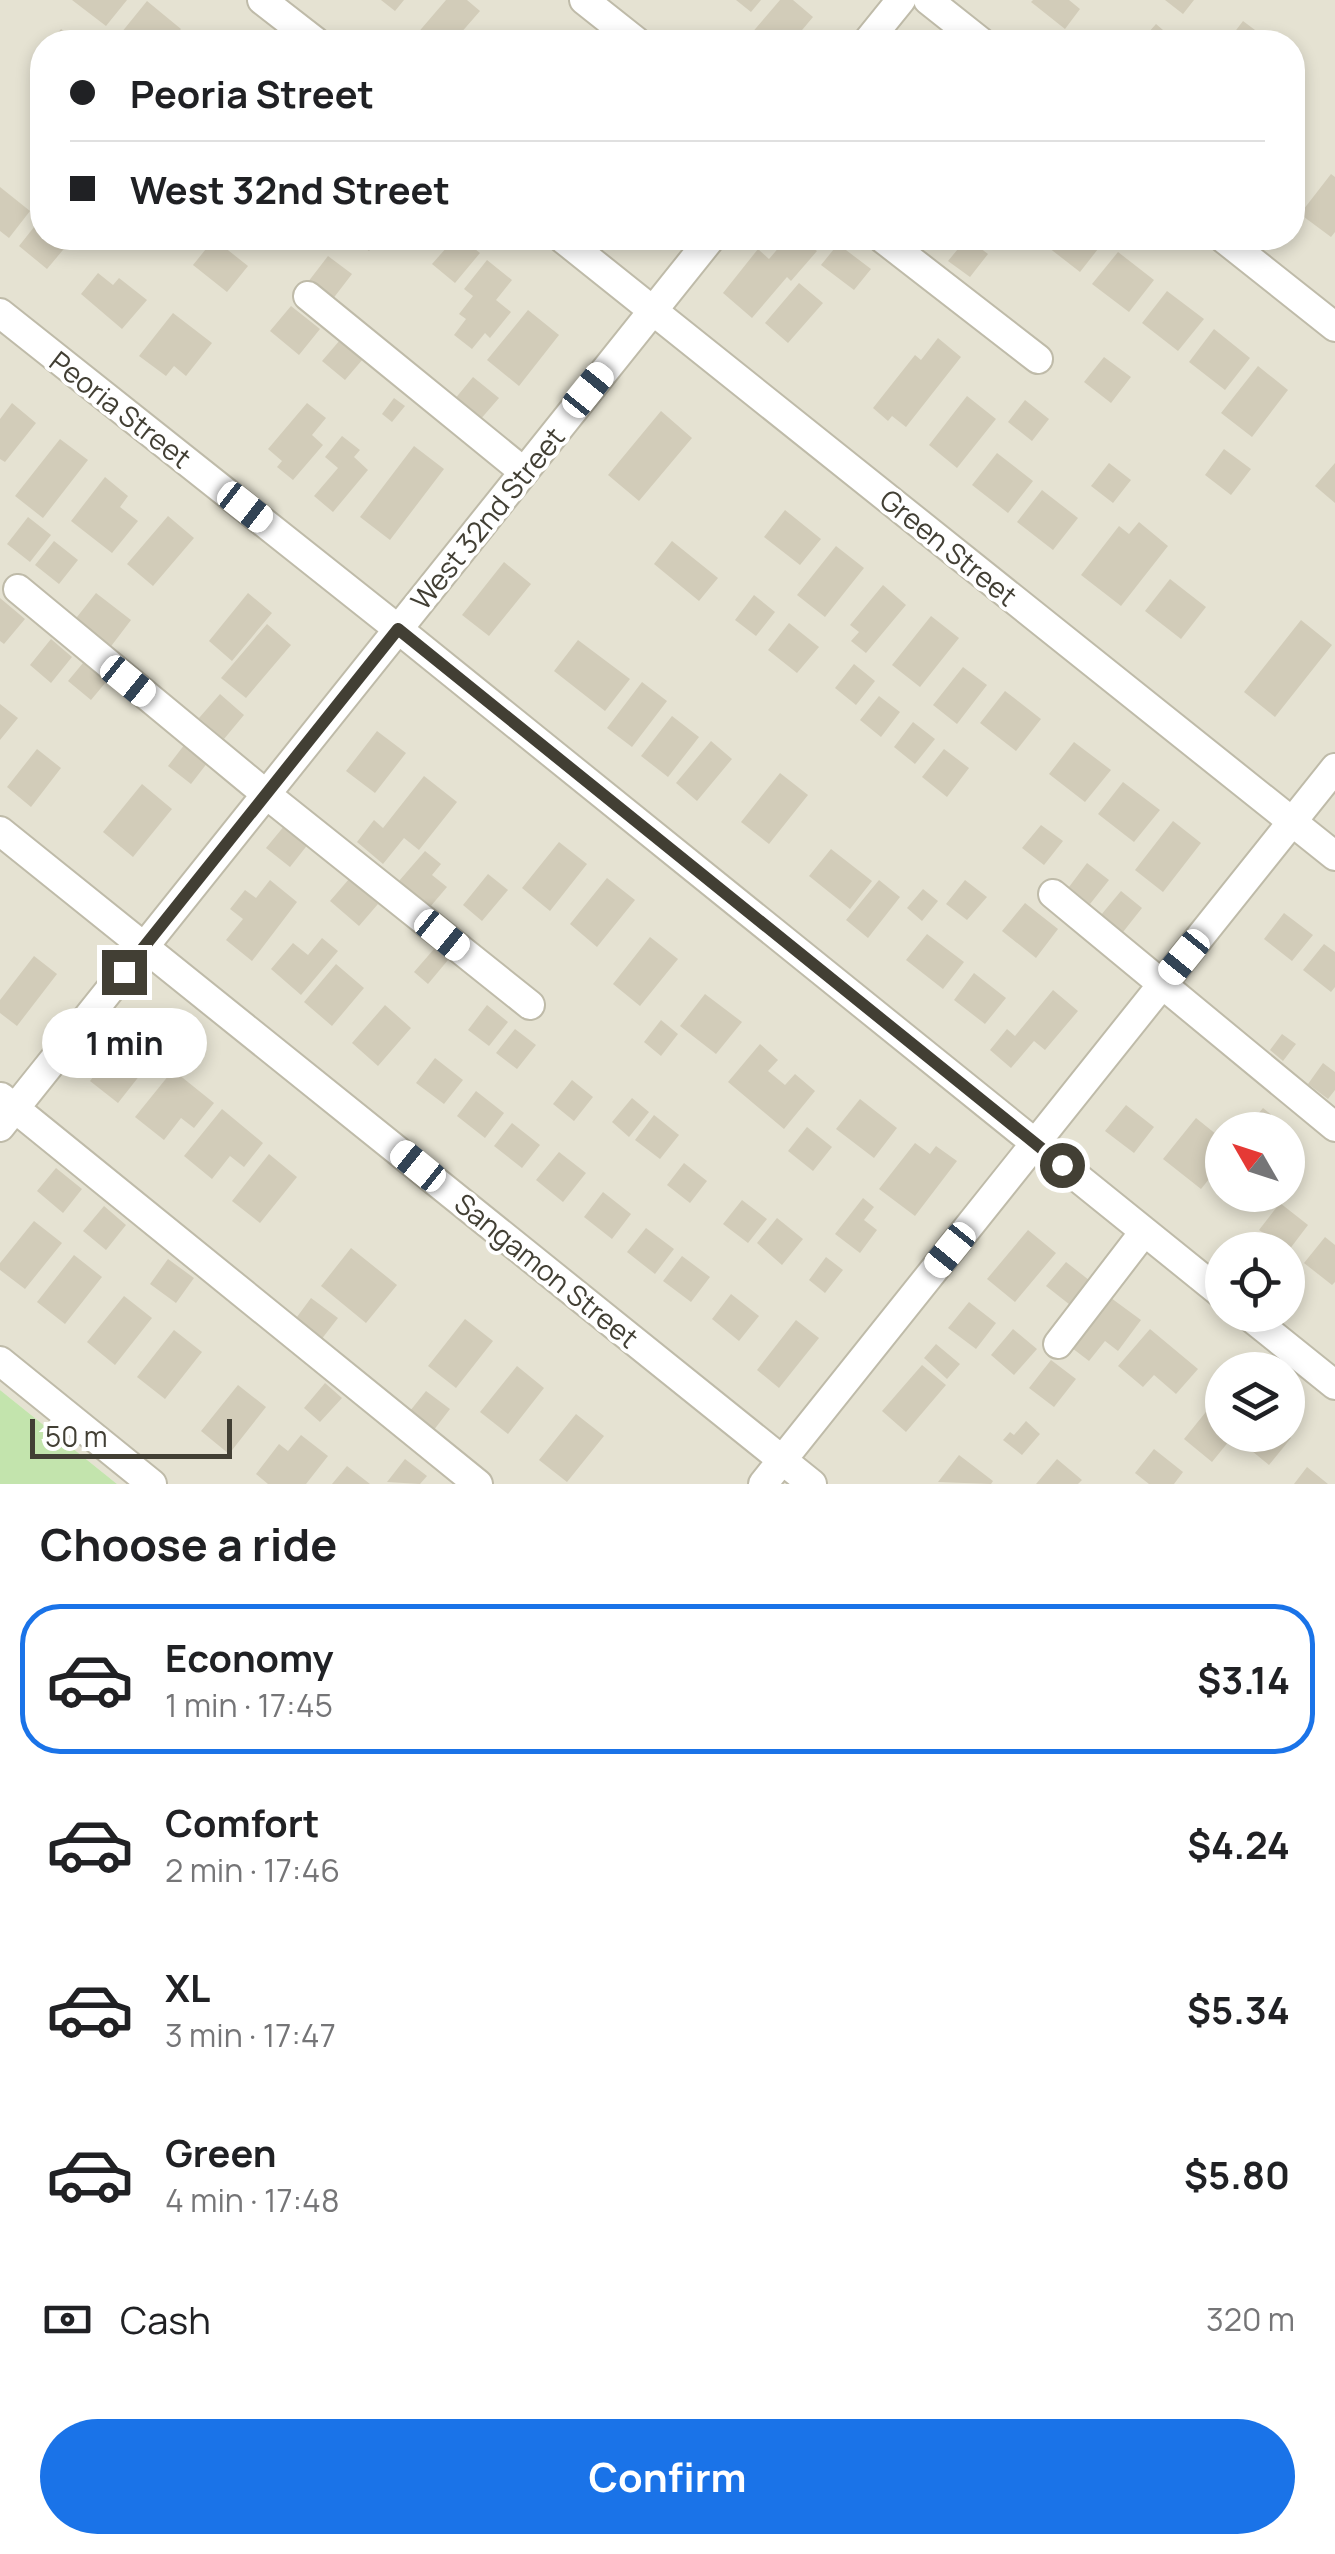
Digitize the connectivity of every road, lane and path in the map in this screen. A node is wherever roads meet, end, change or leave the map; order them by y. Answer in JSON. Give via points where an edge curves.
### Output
{"nodes":[{"id":1,"x":262,"y":0,"type":"edge"},
{"id":2,"x":584,"y":0,"type":"edge"},
{"id":3,"x":901,"y":0,"type":"edge"},
{"id":4,"x":928,"y":0,"type":"edge"},
{"id":5,"x":301,"y":30,"type":"edge"},
{"id":6,"x":622,"y":30,"type":"edge"},
{"id":7,"x":877,"y":30,"type":"edge"},
{"id":8,"x":966,"y":30,"type":"edge"},
{"id":9,"x":577,"y":250,"type":"edge"},
{"id":10,"x":701,"y":250,"type":"edge"},
{"id":11,"x":898,"y":250,"type":"edge"},
{"id":12,"x":1239,"y":250,"type":"edge"},
{"id":13,"x":308,"y":296,"type":"dead end"},
{"id":14,"x":653,"y":310,"type":"junction"},
{"id":15,"x":0,"y":313,"type":"edge"},
{"id":16,"x":1335,"y":327,"type":"edge"},
{"id":17,"x":1038,"y":358,"type":"dead end"},
{"id":18,"x":524,"y":472,"type":"junction"},
{"id":19,"x":18,"y":589,"type":"dead end"},
{"id":20,"x":398,"y":629,"type":"junction"},
{"id":21,"x":1335,"y":768,"type":"edge"},
{"id":22,"x":267,"y":795,"type":"junction"},
{"id":23,"x":1292,"y":822,"type":"junction"},
{"id":24,"x":0,"y":831,"type":"edge"},
{"id":25,"x":1335,"y":856,"type":"edge"},
{"id":26,"x":1053,"y":894,"type":"dead end"},
{"id":27,"x":145,"y":945,"type":"junction"},
{"id":28,"x":1162,"y":984,"type":"junction"},
{"id":29,"x":530,"y":1005,"type":"dead end"},
{"id":30,"x":5,"y":1110,"type":"edge"},
{"id":31,"x":1335,"y":1127,"type":"edge"},
{"id":32,"x":1035,"y":1143,"type":"junction"},
{"id":33,"x":1144,"y":1232,"type":"junction"},
{"id":34,"x":1205,"y":1280,"type":"edge"},
{"id":35,"x":1269,"y":1332,"type":"edge"},
{"id":36,"x":1058,"y":1344,"type":"dead end"},
{"id":37,"x":0,"y":1361,"type":"edge"},
{"id":38,"x":1335,"y":1384,"type":"edge"},
{"id":39,"x":782,"y":1460,"type":"junction"},
{"id":40,"x":152,"y":1484,"type":"edge"},
{"id":41,"x":478,"y":1484,"type":"edge"},
{"id":42,"x":763,"y":1484,"type":"edge"},
{"id":43,"x":812,"y":1484,"type":"edge"}],
"edges":[{"from":1,"to":5,"type":"street"},
{"from":2,"to":6,"type":"street"},
{"from":3,"to":7,"type":"street"},
{"from":4,"to":8,"type":"street"},
{"from":9,"to":14,"type":"street","name":"Green Street"},
{"from":10,"to":14,"type":"street","name":"West 32nd Street"},
{"from":11,"to":17,"type":"street"},
{"from":12,"to":16,"type":"street"},
{"from":13,"to":18,"type":"street"},
{"from":14,"to":18,"type":"street","name":"West 32nd Street"},
{"from":14,"to":23,"type":"street","name":"Green Street"},
{"from":15,"to":20,"type":"street","name":"Peoria Street"},
{"from":18,"to":20,"type":"street","name":"West 32nd Street"},
{"from":19,"to":22,"type":"street"},
{"from":20,"to":22,"type":"street","name":"West 32nd Street"},
{"from":20,"to":32,"type":"street","name":"Peoria Street"},
{"from":21,"to":23,"type":"street"},
{"from":22,"to":27,"type":"street","name":"West 32nd Street"},
{"from":22,"to":29,"type":"street"},
{"from":23,"to":25,"type":"street","name":"Green Street"},
{"from":23,"to":28,"type":"street"},
{"from":24,"to":27,"type":"street","name":"Sangamon Street"},
{"from":26,"to":28,"type":"street"},
{"from":27,"to":30,"type":"street","name":"West 32nd Street"},
{"from":27,"to":39,"type":"street","name":"Sangamon Street"},
{"from":28,"to":31,"type":"street"},
{"from":28,"to":32,"type":"street"},
{"from":30,"to":41,"type":"street"},
{"from":32,"to":33,"type":"street","name":"Peoria Street"},
{"from":32,"to":39,"type":"street"},
{"from":33,"to":34,"type":"street","name":"Peoria Street"},
{"from":33,"to":36,"type":"street"},
{"from":35,"to":38,"type":"street"},
{"from":37,"to":40,"type":"street"},
{"from":39,"to":42,"type":"street"},
{"from":39,"to":43,"type":"street","name":"Sangamon Street"}]}
